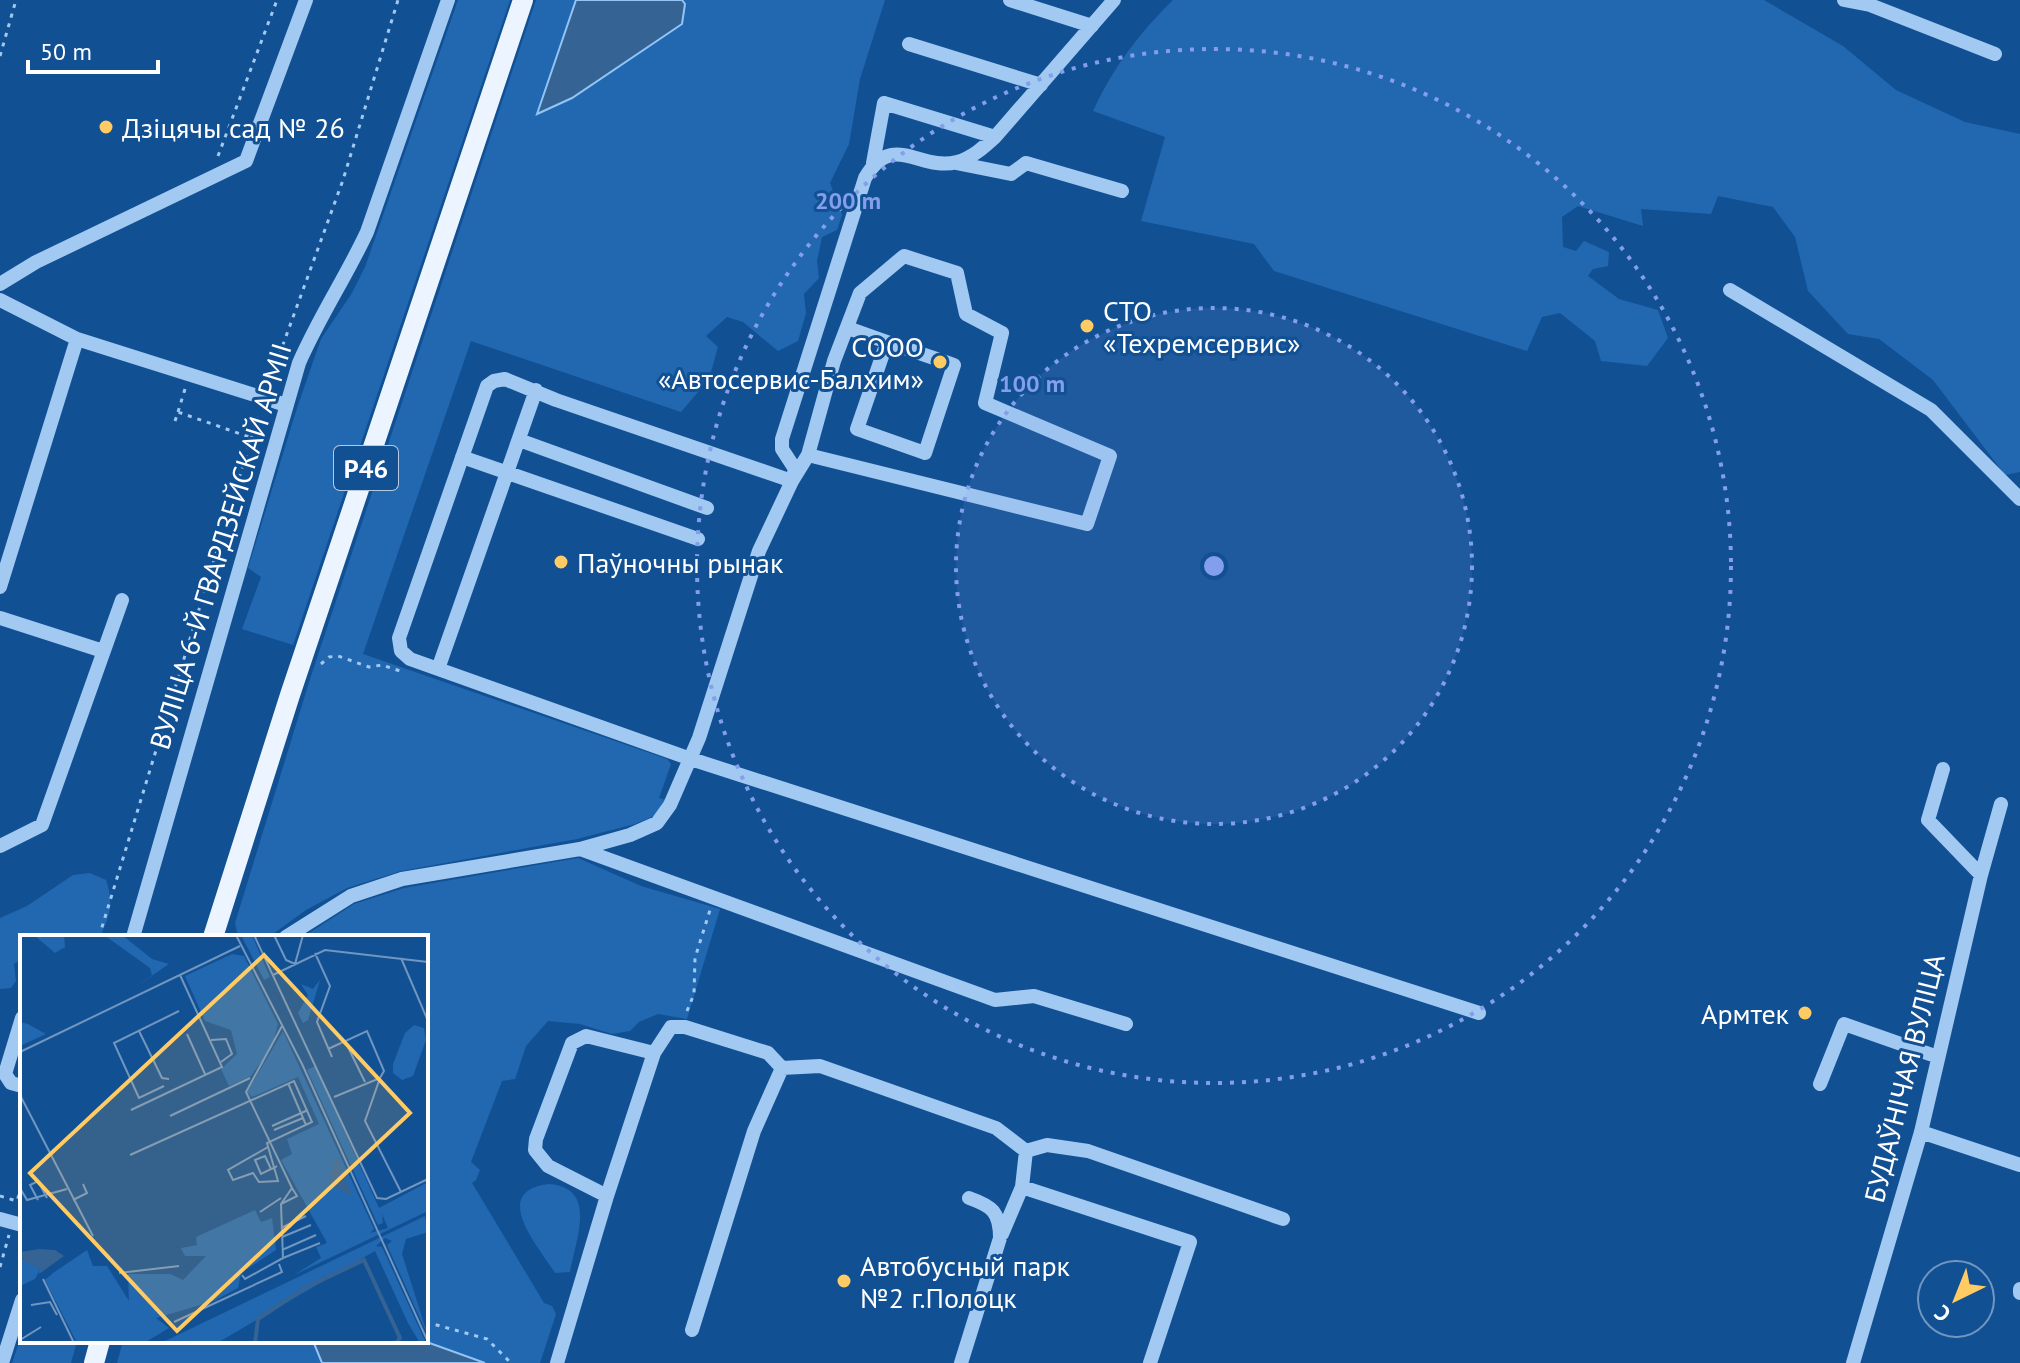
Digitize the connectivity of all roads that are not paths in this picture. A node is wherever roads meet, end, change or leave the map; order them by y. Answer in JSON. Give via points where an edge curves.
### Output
{"nodes":[{"id":1,"x":306,"y":0,"type":"edge"},
{"id":2,"x":448,"y":0,"type":"edge"},
{"id":3,"x":523,"y":0,"type":"edge"},
{"id":4,"x":1010,"y":0,"type":"edge"},
{"id":5,"x":1114,"y":0,"type":"edge"},
{"id":6,"x":1844,"y":0,"type":"edge"},
{"id":7,"x":1092,"y":26,"type":"junction"},
{"id":8,"x":909,"y":44,"type":"dead end"},
{"id":9,"x":1995,"y":54,"type":"dead end"},
{"id":10,"x":1041,"y":85,"type":"junction"},
{"id":11,"x":995,"y":137,"type":"junction"},
{"id":12,"x":873,"y":163,"type":"junction"},
{"id":13,"x":956,"y":163,"type":"junction"},
{"id":14,"x":1122,"y":191,"type":"dead end"},
{"id":15,"x":0,"y":284,"type":"edge"},
{"id":16,"x":1730,"y":290,"type":"dead end"},
{"id":17,"x":0,"y":300,"type":"edge"},
{"id":18,"x":848,"y":328,"type":"junction"},
{"id":19,"x":77,"y":339,"type":"junction"},
{"id":20,"x":887,"y":342,"type":"junction"},
{"id":21,"x":536,"y":390,"type":"junction"},
{"id":22,"x":286,"y":405,"type":"junction"},
{"id":23,"x":519,"y":440,"type":"junction"},
{"id":24,"x":808,"y":455,"type":"junction"},
{"id":25,"x":462,"y":457,"type":"junction"},
{"id":26,"x":507,"y":474,"type":"junction"},
{"id":27,"x":792,"y":481,"type":"junction"},
{"id":28,"x":2020,"y":499,"type":"edge"},
{"id":29,"x":707,"y":508,"type":"dead end"},
{"id":30,"x":698,"y":539,"type":"dead end"},
{"id":31,"x":0,"y":587,"type":"edge"},
{"id":32,"x":122,"y":600,"type":"dead end"},
{"id":33,"x":0,"y":618,"type":"edge"},
{"id":34,"x":103,"y":651,"type":"junction"},
{"id":35,"x":438,"y":669,"type":"junction"},
{"id":36,"x":691,"y":759,"type":"junction"},
{"id":37,"x":1943,"y":769,"type":"dead end"},
{"id":38,"x":2001,"y":804,"type":"dead end"},
{"id":39,"x":0,"y":846,"type":"edge"},
{"id":40,"x":580,"y":849,"type":"junction"},
{"id":41,"x":1981,"y":875,"type":"junction"},
{"id":42,"x":134,"y":935,"type":"edge"},
{"id":43,"x":214,"y":935,"type":"edge"},
{"id":44,"x":289,"y":935,"type":"edge"},
{"id":45,"x":1479,"y":1013,"type":"dead end"},
{"id":46,"x":1126,"y":1024,"type":"dead end"},
{"id":47,"x":20,"y":1025,"type":"edge"},
{"id":48,"x":654,"y":1053,"type":"junction"},
{"id":49,"x":1938,"y":1057,"type":"junction"},
{"id":50,"x":782,"y":1068,"type":"junction"},
{"id":51,"x":1820,"y":1084,"type":"dead end"},
{"id":52,"x":20,"y":1085,"type":"edge"},
{"id":53,"x":1921,"y":1132,"type":"junction"},
{"id":54,"x":1026,"y":1151,"type":"junction"},
{"id":55,"x":2020,"y":1165,"type":"edge"},
{"id":56,"x":1022,"y":1187,"type":"junction"},
{"id":57,"x":607,"y":1196,"type":"junction"},
{"id":58,"x":969,"y":1198,"type":"dead end"},
{"id":59,"x":0,"y":1219,"type":"edge"},
{"id":60,"x":1283,"y":1219,"type":"dead end"},
{"id":61,"x":20,"y":1224,"type":"edge"},
{"id":62,"x":1000,"y":1238,"type":"junction"},
{"id":63,"x":20,"y":1306,"type":"edge"},
{"id":64,"x":692,"y":1330,"type":"dead end"},
{"id":65,"x":99,"y":1343,"type":"edge"},
{"id":66,"x":2,"y":1363,"type":"edge"},
{"id":67,"x":94,"y":1363,"type":"edge"},
{"id":68,"x":557,"y":1363,"type":"edge"},
{"id":69,"x":961,"y":1363,"type":"edge"},
{"id":70,"x":1150,"y":1363,"type":"edge"},
{"id":71,"x":1853,"y":1363,"type":"edge"}],
"edges":[{"from":1,"to":15,"type":"street","via":[[246,161]]},
{"from":2,"to":22,"type":"street","name":"ВУЛІЦА 6-Й ГВАРДЗЕЙСКАЙ АРМІІ","via":[[367,232],[311,335]]},
{"from":3,"to":43,"type":"main road","number":"Р46"},
{"from":4,"to":7,"type":"street"},
{"from":5,"to":7,"type":"street"},
{"from":6,"to":9,"type":"street","via":[[1870,5]]},
{"from":7,"to":10,"type":"street"},
{"from":8,"to":10,"type":"street"},
{"from":10,"to":11,"type":"street"},
{"from":11,"to":12,"type":"street","via":[[884,103]]},
{"from":11,"to":13,"type":"street"},
{"from":12,"to":13,"type":"street","via":[[900,154]]},
{"from":12,"to":27,"type":"street","via":[[782,439],[795,469]]},
{"from":13,"to":14,"type":"street","via":[[1011,174],[1026,163]]},
{"from":16,"to":28,"type":"street","via":[[1931,410]]},
{"from":17,"to":19,"type":"street"},
{"from":18,"to":20,"type":"street"},
{"from":18,"to":24,"type":"street"},
{"from":18,"to":24,"type":"street","via":[[860,293],[904,256],[957,273],[966,314],[1002,333],[985,403],[1110,456],[1087,524]]},
{"from":19,"to":22,"type":"street"},
{"from":19,"to":31,"type":"street"},
{"from":20,"to":20,"type":"street","via":[[954,365],[925,453],[857,429]]},
{"from":21,"to":23,"type":"street"},
{"from":21,"to":25,"type":"street","via":[[505,379],[487,386]]},
{"from":21,"to":27,"type":"street"},
{"from":22,"to":42,"type":"street","name":"ВУЛІЦА 6-Й ГВАРДЗЕЙСКАЙ АРМІІ"},
{"from":23,"to":26,"type":"street"},
{"from":23,"to":29,"type":"street"},
{"from":24,"to":27,"type":"street"},
{"from":25,"to":26,"type":"street"},
{"from":25,"to":35,"type":"street","via":[[399,638],[401,651],[410,659]]},
{"from":26,"to":30,"type":"street"},
{"from":26,"to":35,"type":"street"},
{"from":27,"to":36,"type":"street","via":[[759,551]]},
{"from":32,"to":34,"type":"street"},
{"from":33,"to":34,"type":"street"},
{"from":34,"to":39,"type":"street","via":[[42,825]]},
{"from":35,"to":36,"type":"street"},
{"from":36,"to":40,"type":"street","via":[[657,823]]},
{"from":36,"to":45,"type":"street"},
{"from":37,"to":41,"type":"street","via":[[1928,820]]},
{"from":38,"to":41,"type":"street","name":"БУДАЎНІЧАЯ ВУЛІЦА"},
{"from":40,"to":44,"type":"street","via":[[402,879],[351,896]]},
{"from":40,"to":46,"type":"street","via":[[995,1000],[1034,996]]},
{"from":41,"to":49,"type":"street","name":"БУДАЎНІЧАЯ ВУЛІЦА"},
{"from":47,"to":52,"type":"street","via":[[5,1074]]},
{"from":48,"to":50,"type":"street","via":[[671,1027],[685,1027],[768,1053]]},
{"from":48,"to":57,"type":"street"},
{"from":48,"to":57,"type":"street","via":[[586,1036],[572,1043],[536,1139],[535,1150],[548,1166]]},
{"from":49,"to":51,"type":"street","via":[[1844,1024]]},
{"from":49,"to":53,"type":"street","name":"БУДАЎНІЧАЯ ВУЛІЦА"},
{"from":50,"to":54,"type":"street","via":[[820,1066],[996,1128]]},
{"from":50,"to":64,"type":"street","via":[[754,1131]]},
{"from":53,"to":55,"type":"street"},
{"from":53,"to":71,"type":"street","name":"БУДАЎНІЧАЯ ВУЛІЦА"},
{"from":54,"to":56,"type":"street"},
{"from":54,"to":60,"type":"street","via":[[1047,1145],[1088,1151]]},
{"from":56,"to":62,"type":"street"},
{"from":56,"to":70,"type":"street","via":[[1190,1242]]},
{"from":57,"to":68,"type":"street"},
{"from":58,"to":62,"type":"street","via":[[994,1211]]},
{"from":59,"to":61,"type":"street"},
{"from":62,"to":69,"type":"street"},
{"from":63,"to":66,"type":"street"},
{"from":65,"to":67,"type":"main road"}]}
